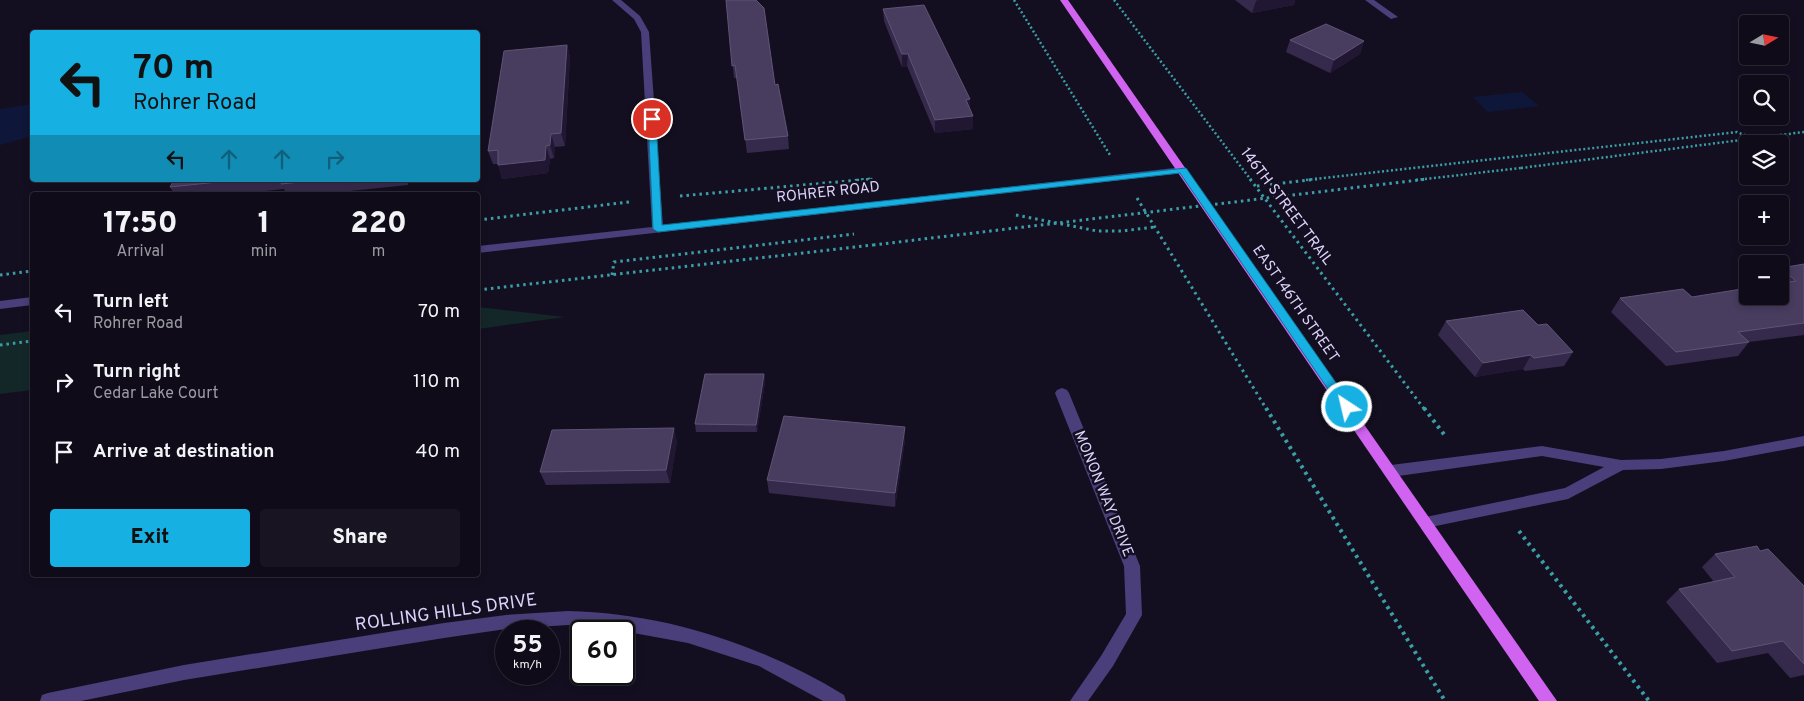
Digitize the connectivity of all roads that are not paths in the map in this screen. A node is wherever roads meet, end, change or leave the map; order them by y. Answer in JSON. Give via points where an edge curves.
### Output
{"nodes":[{"id":1,"x":616,"y":0,"type":"edge"},
{"id":2,"x":1064,"y":0,"type":"edge"},
{"id":3,"x":1369,"y":0,"type":"edge"},
{"id":4,"x":1394,"y":17,"type":"dead end"},
{"id":5,"x":1183,"y":170,"type":"junction"},
{"id":6,"x":658,"y":229,"type":"junction"},
{"id":7,"x":480,"y":250,"type":"edge"},
{"id":8,"x":30,"y":301,"type":"edge"},
{"id":9,"x":0,"y":305,"type":"edge"},
{"id":10,"x":1062,"y":392,"type":"dead end"},
{"id":11,"x":1804,"y":441,"type":"edge"},
{"id":12,"x":1621,"y":465,"type":"junction"},
{"id":13,"x":1391,"y":471,"type":"junction"},
{"id":14,"x":1426,"y":522,"type":"junction"},
{"id":15,"x":48,"y":701,"type":"edge"},
{"id":16,"x":838,"y":701,"type":"edge"},
{"id":17,"x":1078,"y":701,"type":"edge"},
{"id":18,"x":1549,"y":701,"type":"edge"}],
"edges":[{"from":1,"to":6,"type":"street","via":[[637,18],[645,32]]},
{"from":2,"to":5,"type":"main road","name":"EAST 146TH STREET"},
{"from":3,"to":4,"type":"street"},
{"from":5,"to":6,"type":"street","name":"ROHRER ROAD"},
{"from":5,"to":13,"type":"main road","name":"EAST 146TH STREET"},
{"from":6,"to":7,"type":"street","name":"ROHRER ROAD"},
{"from":8,"to":9,"type":"street"},
{"from":10,"to":17,"type":"street","name":"MONON WAY DRIVE","via":[[1132,566],[1134,615]]},
{"from":11,"to":12,"type":"street","via":[[1693,461]]},
{"from":12,"to":13,"type":"street","via":[[1542,451]]},
{"from":12,"to":14,"type":"street","via":[[1568,493]]},
{"from":13,"to":14,"type":"main road","name":"EAST 146TH STREET"},
{"from":14,"to":18,"type":"main road","name":"EAST 146TH STREET"},
{"from":15,"to":16,"type":"street","name":"ROLLING HILLS DRIVE","via":[[210,667],[468,628],[570,618],[696,636],[741,650],[801,677]]}]}
